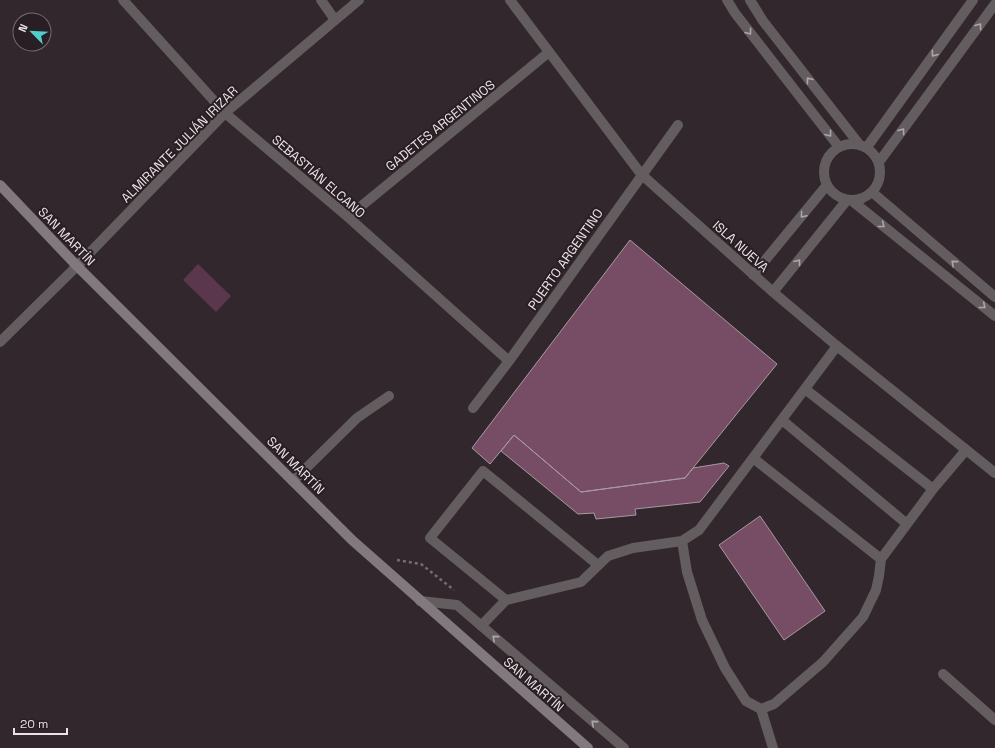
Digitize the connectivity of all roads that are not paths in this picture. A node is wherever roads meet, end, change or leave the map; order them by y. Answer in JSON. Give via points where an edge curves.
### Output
{"nodes":[{"id":1,"x":123,"y":0,"type":"edge"},
{"id":2,"x":320,"y":0,"type":"edge"},
{"id":3,"x":359,"y":0,"type":"edge"},
{"id":4,"x":510,"y":0,"type":"edge"},
{"id":5,"x":727,"y":0,"type":"edge"},
{"id":6,"x":750,"y":0,"type":"edge"},
{"id":7,"x":973,"y":0,"type":"edge"},
{"id":8,"x":995,"y":4,"type":"edge"},
{"id":9,"x":335,"y":20,"type":"junction"},
{"id":10,"x":549,"y":52,"type":"junction"},
{"id":11,"x":225,"y":113,"type":"junction"},
{"id":12,"x":678,"y":125,"type":"dead end"},
{"id":13,"x":863,"y":146,"type":"junction"},
{"id":14,"x":839,"y":147,"type":"junction"},
{"id":15,"x":879,"y":162,"type":"junction"},
{"id":16,"x":641,"y":174,"type":"junction"},
{"id":17,"x":0,"y":185,"type":"edge"},
{"id":18,"x":828,"y":185,"type":"junction"},
{"id":19,"x":872,"y":192,"type":"junction"},
{"id":20,"x":849,"y":200,"type":"junction"},
{"id":21,"x":348,"y":217,"type":"junction"},
{"id":22,"x":77,"y":266,"type":"junction"},
{"id":23,"x":754,"y":275,"type":"junction"},
{"id":24,"x":774,"y":292,"type":"junction"},
{"id":25,"x":995,"y":297,"type":"edge"},
{"id":26,"x":995,"y":316,"type":"edge"},
{"id":27,"x":0,"y":342,"type":"edge"},
{"id":28,"x":837,"y":346,"type":"junction"},
{"id":29,"x":509,"y":361,"type":"junction"},
{"id":30,"x":805,"y":389,"type":"junction"},
{"id":31,"x":389,"y":396,"type":"dead end"},
{"id":32,"x":473,"y":408,"type":"dead end"},
{"id":33,"x":782,"y":420,"type":"junction"},
{"id":34,"x":966,"y":450,"type":"junction"},
{"id":35,"x":753,"y":458,"type":"junction"},
{"id":36,"x":995,"y":473,"type":"edge"},
{"id":37,"x":293,"y":481,"type":"junction"},
{"id":38,"x":933,"y":489,"type":"junction"},
{"id":39,"x":907,"y":524,"type":"junction"},
{"id":40,"x":682,"y":541,"type":"junction"},
{"id":41,"x":881,"y":559,"type":"junction"},
{"id":42,"x":598,"y":565,"type":"junction"},
{"id":43,"x":506,"y":600,"type":"junction"},
{"id":44,"x":420,"y":601,"type":"junction"},
{"id":45,"x":481,"y":626,"type":"junction"},
{"id":46,"x":943,"y":674,"type":"dead end"},
{"id":47,"x":760,"y":709,"type":"junction"},
{"id":48,"x":995,"y":720,"type":"edge"},
{"id":49,"x":588,"y":748,"type":"edge"},
{"id":50,"x":624,"y":748,"type":"edge"},
{"id":51,"x":773,"y":748,"type":"edge"}],
"edges":[{"from":1,"to":11,"type":"street","name":"SEBASTIÁN ELCANO"},
{"from":2,"to":9,"type":"street"},
{"from":3,"to":9,"type":"street","name":"ALMIRANTE JULIÁN IRIZAR"},
{"from":4,"to":10,"type":"street","name":"ISLA NUEVA"},
{"from":5,"to":14,"type":"street","one_way":true},
{"from":13,"to":6,"type":"street","one_way":true,"via":[[763,21]]},
{"from":7,"to":13,"type":"street","one_way":true},
{"from":15,"to":8,"type":"street","one_way":true},
{"from":9,"to":11,"type":"street","name":"ALMIRANTE JULIÁN IRIZAR"},
{"from":10,"to":16,"type":"street","name":"ISLA NUEVA"},
{"from":10,"to":21,"type":"street","name":"GADETES ARGENTINOS"},
{"from":11,"to":21,"type":"street","name":"SEBASTIÁN ELCANO"},
{"from":11,"to":22,"type":"street","name":"ALMIRANTE JULIÁN IRIZAR"},
{"from":12,"to":16,"type":"street","name":"PUERTO ARGENTINO"},
{"from":13,"to":14,"type":"street","via":[[849,144]]},
{"from":13,"to":15,"type":"street"},
{"from":14,"to":18,"type":"street","via":[[828,157],[824,171]]},
{"from":15,"to":19,"type":"street","via":[[880,178]]},
{"from":16,"to":23,"type":"street","name":"ISLA NUEVA"},
{"from":16,"to":29,"type":"street","name":"PUERTO ARGENTINO"},
{"from":17,"to":22,"type":"main road","name":"SAN MARTÍN"},
{"from":18,"to":20,"type":"street","via":[[836,194]]},
{"from":18,"to":23,"type":"street","one_way":true},
{"from":19,"to":20,"type":"street","via":[[862,198]]},
{"from":25,"to":19,"type":"street","one_way":true},
{"from":24,"to":20,"type":"street","one_way":true},
{"from":20,"to":26,"type":"street","one_way":true},
{"from":21,"to":29,"type":"street","name":"SEBASTIÁN ELCANO"},
{"from":22,"to":27,"type":"street","name":"ALMIRANTE JULIÁN IRIZAR"},
{"from":22,"to":37,"type":"main road","name":"SAN MARTÍN"},
{"from":23,"to":24,"type":"street","name":"ISLA NUEVA"},
{"from":24,"to":28,"type":"street","name":"ISLA NUEVA"},
{"from":28,"to":30,"type":"street"},
{"from":28,"to":34,"type":"street","name":"ISLA NUEVA"},
{"from":29,"to":32,"type":"street","name":"PUERTO ARGENTINO"},
{"from":30,"to":33,"type":"street"},
{"from":30,"to":38,"type":"street"},
{"from":31,"to":37,"type":"street","via":[[357,418]]},
{"from":33,"to":35,"type":"street"},
{"from":33,"to":39,"type":"street"},
{"from":34,"to":36,"type":"street","name":"ISLA NUEVA"},
{"from":34,"to":38,"type":"street"},
{"from":35,"to":40,"type":"street","via":[[699,530]]},
{"from":35,"to":41,"type":"street"},
{"from":37,"to":44,"type":"main road","name":"SAN MARTÍN","via":[[352,540]]},
{"from":38,"to":39,"type":"street"},
{"from":39,"to":41,"type":"street"},
{"from":40,"to":42,"type":"street","via":[[633,548],[608,556]]},
{"from":40,"to":47,"type":"street","via":[[687,572],[702,620],[725,668],[746,701]]},
{"from":41,"to":47,"type":"street","via":[[876,590],[863,617],[823,662],[774,704]]},
{"from":42,"to":43,"type":"street","via":[[581,582]]},
{"from":42,"to":43,"type":"street","via":[[483,471],[430,538]]},
{"from":43,"to":45,"type":"street"},
{"from":44,"to":45,"type":"street","via":[[457,605]]},
{"from":44,"to":49,"type":"main road","name":"SAN MARTÍN"},
{"from":50,"to":45,"type":"street","one_way":true},
{"from":46,"to":48,"type":"street"},
{"from":47,"to":51,"type":"street"}]}
